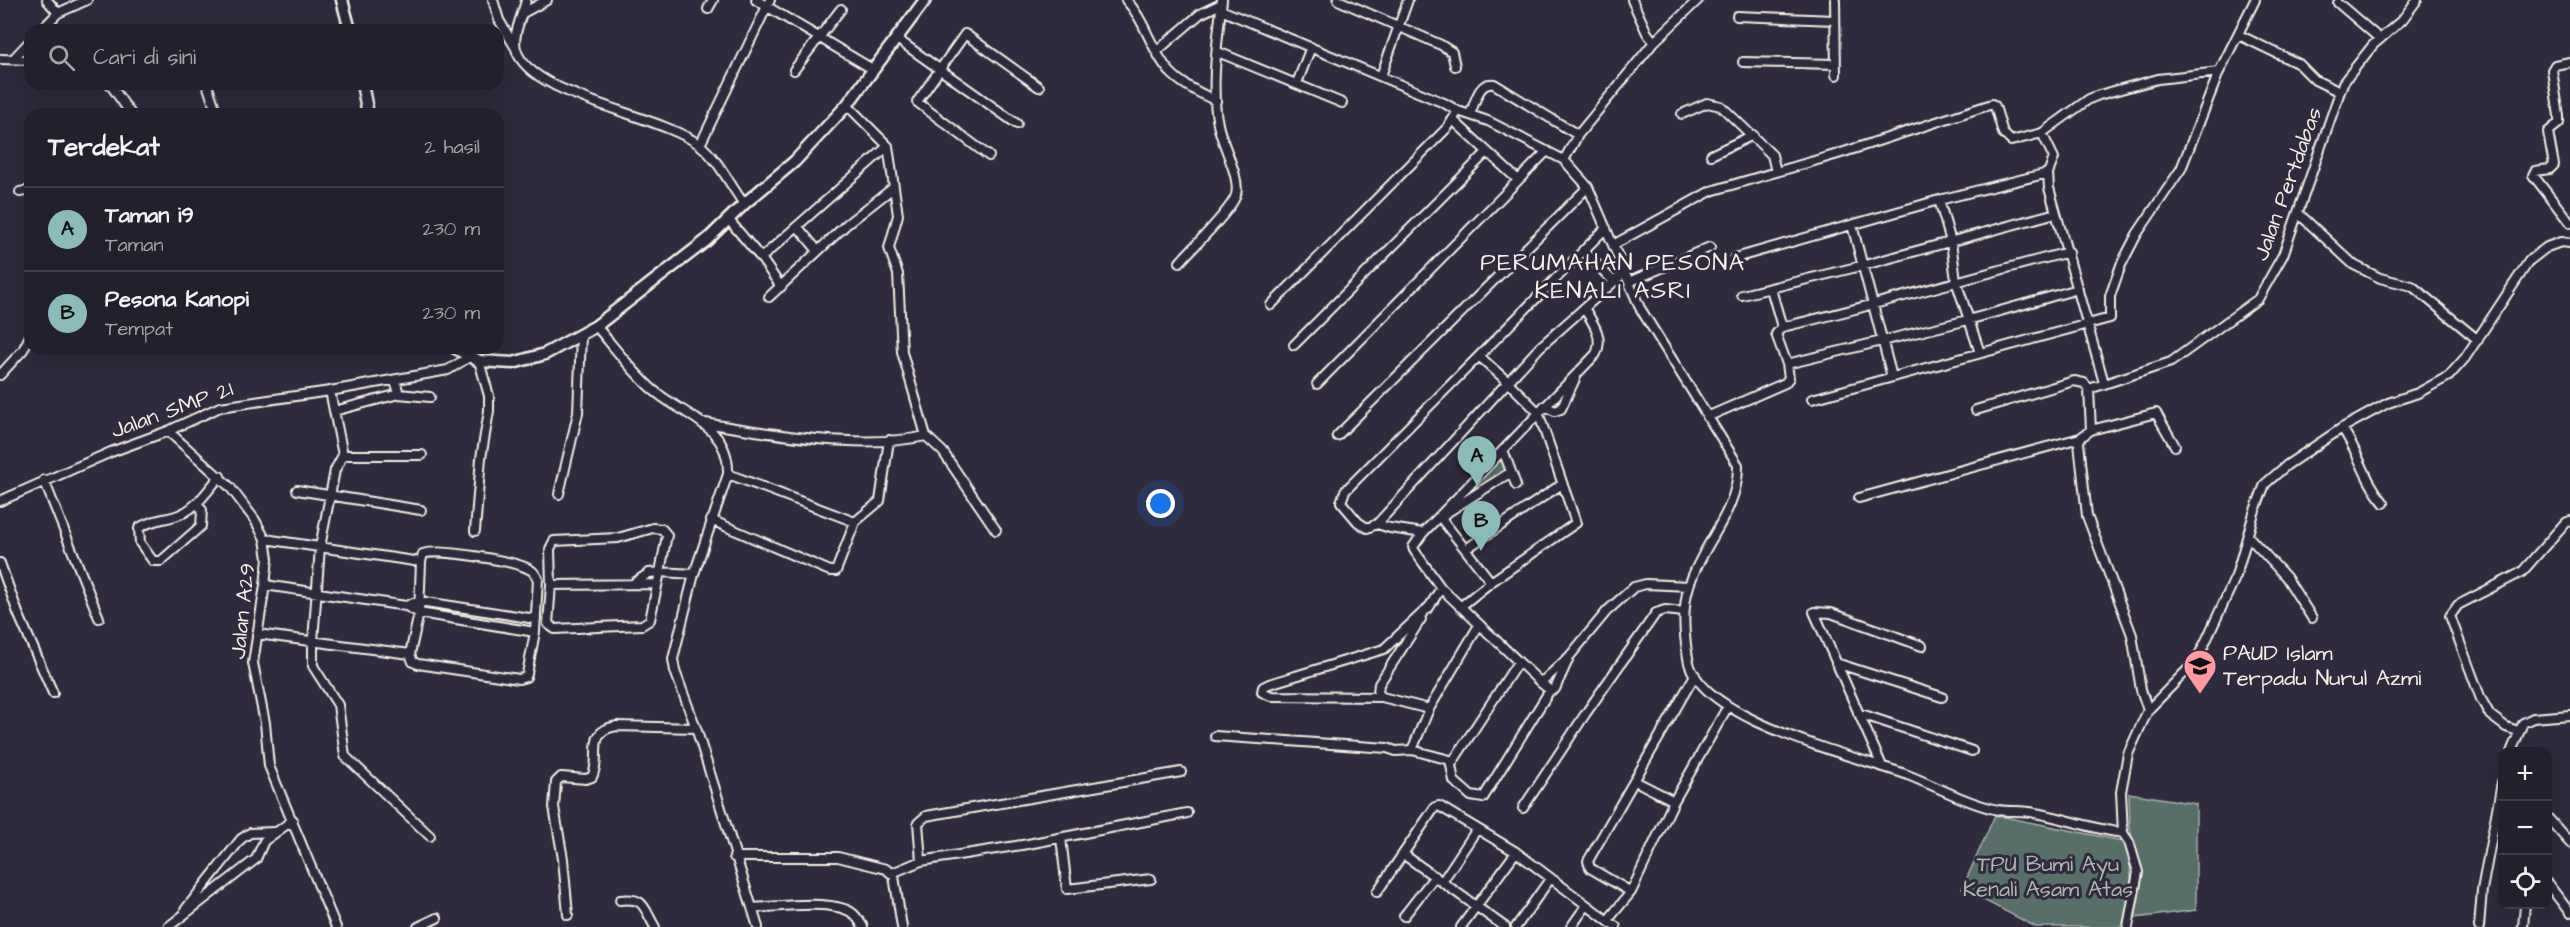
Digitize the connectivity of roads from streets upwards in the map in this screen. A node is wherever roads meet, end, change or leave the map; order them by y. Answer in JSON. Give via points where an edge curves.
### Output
{"nodes":[{"id":1,"x":47,"y":0,"type":"edge"},
{"id":2,"x":87,"y":0,"type":"edge"},
{"id":3,"x":342,"y":0,"type":"edge"},
{"id":4,"x":493,"y":0,"type":"edge"},
{"id":5,"x":526,"y":0,"type":"edge"},
{"id":6,"x":547,"y":0,"type":"edge"},
{"id":7,"x":713,"y":0,"type":"edge"},
{"id":8,"x":756,"y":0,"type":"edge"},
{"id":9,"x":925,"y":0,"type":"edge"},
{"id":10,"x":1125,"y":0,"type":"edge"},
{"id":11,"x":1338,"y":0,"type":"edge"},
{"id":12,"x":1408,"y":0,"type":"edge"},
{"id":13,"x":1632,"y":0,"type":"edge"},
{"id":14,"x":1698,"y":0,"type":"edge"},
{"id":15,"x":1835,"y":0,"type":"edge"},
{"id":16,"x":2255,"y":0,"type":"edge"},
{"id":17,"x":2417,"y":0,"type":"edge"},
{"id":18,"x":767,"y":2,"type":"edge"},
{"id":19,"x":2338,"y":3,"type":"dead end"},
{"id":20,"x":1221,"y":5,"type":"edge"},
{"id":21,"x":708,"y":9,"type":"dead end"},
{"id":22,"x":842,"y":9,"type":"dead end"},
{"id":23,"x":58,"y":13,"type":"junction"},
{"id":24,"x":523,"y":13,"type":"junction"},
{"id":25,"x":1737,"y":16,"type":"dead end"},
{"id":26,"x":1836,"y":20,"type":"junction"},
{"id":27,"x":47,"y":24,"type":"edge"},
{"id":28,"x":348,"y":24,"type":"edge"},
{"id":29,"x":502,"y":24,"type":"edge"},
{"id":30,"x":1399,"y":26,"type":"junction"},
{"id":31,"x":504,"y":27,"type":"edge"},
{"id":32,"x":2239,"y":35,"type":"junction"},
{"id":33,"x":821,"y":38,"type":"junction"},
{"id":34,"x":897,"y":39,"type":"junction"},
{"id":35,"x":2380,"y":39,"type":"junction"},
{"id":36,"x":1654,"y":42,"type":"junction"},
{"id":37,"x":24,"y":47,"type":"edge"},
{"id":38,"x":515,"y":47,"type":"junction"},
{"id":39,"x":1311,"y":47,"type":"junction"},
{"id":40,"x":1157,"y":51,"type":"junction"},
{"id":41,"x":1218,"y":52,"type":"junction"},
{"id":42,"x":0,"y":59,"type":"edge"},
{"id":43,"x":13,"y":59,"type":"junction"},
{"id":44,"x":24,"y":60,"type":"edge"},
{"id":45,"x":1743,"y":62,"type":"dead end"},
{"id":46,"x":2570,"y":62,"type":"edge"},
{"id":47,"x":1836,"y":64,"type":"junction"},
{"id":48,"x":1455,"y":66,"type":"dead end"},
{"id":49,"x":941,"y":69,"type":"junction"},
{"id":50,"x":794,"y":70,"type":"dead end"},
{"id":51,"x":874,"y":70,"type":"junction"},
{"id":52,"x":2219,"y":72,"type":"junction"},
{"id":53,"x":1836,"y":75,"type":"dead end"},
{"id":54,"x":1381,"y":76,"type":"junction"},
{"id":55,"x":1297,"y":83,"type":"junction"},
{"id":56,"x":1039,"y":87,"type":"dead end"},
{"id":57,"x":114,"y":90,"type":"edge"},
{"id":58,"x":209,"y":90,"type":"edge"},
{"id":59,"x":363,"y":90,"type":"edge"},
{"id":60,"x":2340,"y":92,"type":"junction"},
{"id":61,"x":1216,"y":101,"type":"junction"},
{"id":62,"x":1342,"y":103,"type":"dead end"},
{"id":63,"x":847,"y":105,"type":"junction"},
{"id":64,"x":127,"y":108,"type":"edge"},
{"id":65,"x":215,"y":108,"type":"edge"},
{"id":66,"x":367,"y":108,"type":"edge"},
{"id":67,"x":1458,"y":111,"type":"junction"},
{"id":68,"x":1470,"y":114,"type":"junction"},
{"id":69,"x":1682,"y":114,"type":"dead end"},
{"id":70,"x":1453,"y":120,"type":"junction"},
{"id":71,"x":1017,"y":124,"type":"dead end"},
{"id":72,"x":2042,"y":133,"type":"junction"},
{"id":73,"x":1578,"y":135,"type":"junction"},
{"id":74,"x":1752,"y":135,"type":"junction"},
{"id":75,"x":700,"y":145,"type":"junction"},
{"id":76,"x":888,"y":146,"type":"junction"},
{"id":77,"x":1547,"y":151,"type":"junction"},
{"id":78,"x":1487,"y":152,"type":"junction"},
{"id":79,"x":1711,"y":155,"type":"dead end"},
{"id":80,"x":990,"y":156,"type":"dead end"},
{"id":81,"x":1564,"y":160,"type":"junction"},
{"id":82,"x":1776,"y":172,"type":"junction"},
{"id":83,"x":2048,"y":173,"type":"junction"},
{"id":84,"x":1518,"y":180,"type":"junction"},
{"id":85,"x":893,"y":188,"type":"junction"},
{"id":86,"x":1588,"y":188,"type":"junction"},
{"id":87,"x":24,"y":191,"type":"edge"},
{"id":88,"x":20,"y":192,"type":"dead end"},
{"id":89,"x":1939,"y":200,"type":"junction"},
{"id":90,"x":744,"y":204,"type":"junction"},
{"id":91,"x":2056,"y":213,"type":"junction"},
{"id":92,"x":2299,"y":214,"type":"junction"},
{"id":93,"x":728,"y":219,"type":"junction"},
{"id":94,"x":2570,"y":223,"type":"edge"},
{"id":95,"x":1852,"y":225,"type":"junction"},
{"id":96,"x":797,"y":226,"type":"junction"},
{"id":97,"x":1606,"y":228,"type":"junction"},
{"id":98,"x":1951,"y":242,"type":"junction"},
{"id":99,"x":2570,"y":243,"type":"edge"},
{"id":100,"x":1613,"y":245,"type":"junction"},
{"id":101,"x":1710,"y":247,"type":"dead end"},
{"id":102,"x":1583,"y":250,"type":"junction"},
{"id":103,"x":818,"y":251,"type":"junction"},
{"id":104,"x":2069,"y":252,"type":"junction"},
{"id":105,"x":761,"y":258,"type":"junction"},
{"id":106,"x":1735,"y":258,"type":"dead end"},
{"id":107,"x":1180,"y":262,"type":"dead end"},
{"id":108,"x":1861,"y":266,"type":"junction"},
{"id":109,"x":1625,"y":272,"type":"junction"},
{"id":110,"x":1956,"y":281,"type":"junction"},
{"id":111,"x":1614,"y":282,"type":"junction"},
{"id":112,"x":1629,"y":282,"type":"junction"},
{"id":113,"x":781,"y":287,"type":"junction"},
{"id":114,"x":1771,"y":289,"type":"junction"},
{"id":115,"x":2078,"y":289,"type":"junction"},
{"id":116,"x":1742,"y":295,"type":"dead end"},
{"id":117,"x":769,"y":297,"type":"dead end"},
{"id":118,"x":1271,"y":305,"type":"dead end"},
{"id":119,"x":1872,"y":307,"type":"junction"},
{"id":120,"x":1584,"y":308,"type":"junction"},
{"id":121,"x":1968,"y":320,"type":"junction"},
{"id":122,"x":2087,"y":324,"type":"junction"},
{"id":123,"x":596,"y":326,"type":"junction"},
{"id":124,"x":1782,"y":327,"type":"junction"},
{"id":125,"x":581,"y":335,"type":"junction"},
{"id":126,"x":2478,"y":340,"type":"junction"},
{"id":127,"x":1883,"y":343,"type":"junction"},
{"id":128,"x":1294,"y":345,"type":"dead end"},
{"id":129,"x":24,"y":348,"type":"edge"},
{"id":130,"x":1980,"y":353,"type":"junction"},
{"id":131,"x":465,"y":354,"type":"edge"},
{"id":132,"x":1479,"y":356,"type":"junction"},
{"id":133,"x":474,"y":359,"type":"junction"},
{"id":134,"x":1787,"y":364,"type":"junction"},
{"id":135,"x":1577,"y":373,"type":"junction"},
{"id":136,"x":0,"y":375,"type":"edge"},
{"id":137,"x":1892,"y":377,"type":"junction"},
{"id":138,"x":395,"y":380,"type":"junction"},
{"id":139,"x":1508,"y":382,"type":"junction"},
{"id":140,"x":2104,"y":383,"type":"junction"},
{"id":141,"x":1317,"y":384,"type":"dead end"},
{"id":142,"x":2089,"y":389,"type":"junction"},
{"id":143,"x":330,"y":391,"type":"junction"},
{"id":144,"x":399,"y":394,"type":"junction"},
{"id":145,"x":430,"y":397,"type":"dead end"},
{"id":146,"x":1812,"y":399,"type":"dead end"},
{"id":147,"x":1544,"y":406,"type":"junction"},
{"id":148,"x":1976,"y":410,"type":"dead end"},
{"id":149,"x":334,"y":411,"type":"junction"},
{"id":150,"x":1538,"y":412,"type":"junction"},
{"id":151,"x":1707,"y":417,"type":"junction"},
{"id":152,"x":703,"y":423,"type":"junction"},
{"id":153,"x":2342,"y":428,"type":"junction"},
{"id":154,"x":2091,"y":430,"type":"junction"},
{"id":155,"x":168,"y":431,"type":"junction"},
{"id":156,"x":926,"y":436,"type":"junction"},
{"id":157,"x":1337,"y":436,"type":"dead end"},
{"id":158,"x":2080,"y":438,"type":"junction"},
{"id":159,"x":889,"y":440,"type":"junction"},
{"id":160,"x":2175,"y":446,"type":"dead end"},
{"id":161,"x":1503,"y":450,"type":"junction"},
{"id":162,"x":343,"y":455,"type":"junction"},
{"id":163,"x":422,"y":455,"type":"dead end"},
{"id":164,"x":1511,"y":471,"type":"junction"},
{"id":165,"x":728,"y":474,"type":"junction"},
{"id":166,"x":220,"y":476,"type":"junction"},
{"id":167,"x":44,"y":480,"type":"junction"},
{"id":168,"x":1562,"y":484,"type":"junction"},
{"id":169,"x":1516,"y":485,"type":"dead end"},
{"id":170,"x":297,"y":490,"type":"dead end"},
{"id":171,"x":559,"y":494,"type":"dead end"},
{"id":172,"x":332,"y":496,"type":"junction"},
{"id":173,"x":1859,"y":498,"type":"dead end"},
{"id":174,"x":0,"y":501,"type":"edge"},
{"id":175,"x":197,"y":503,"type":"junction"},
{"id":176,"x":2384,"y":503,"type":"dead end"},
{"id":177,"x":421,"y":510,"type":"dead end"},
{"id":178,"x":1440,"y":517,"type":"junction"},
{"id":179,"x":711,"y":520,"type":"junction"},
{"id":180,"x":2570,"y":521,"type":"edge"},
{"id":181,"x":855,"y":522,"type":"junction"},
{"id":182,"x":1377,"y":524,"type":"junction"},
{"id":183,"x":996,"y":530,"type":"dead end"},
{"id":184,"x":475,"y":531,"type":"dead end"},
{"id":185,"x":1423,"y":533,"type":"junction"},
{"id":186,"x":2248,"y":536,"type":"junction"},
{"id":187,"x":265,"y":539,"type":"junction"},
{"id":188,"x":321,"y":547,"type":"junction"},
{"id":189,"x":1466,"y":549,"type":"junction"},
{"id":190,"x":421,"y":562,"type":"junction"},
{"id":191,"x":0,"y":563,"type":"edge"},
{"id":192,"x":660,"y":572,"type":"junction"},
{"id":193,"x":694,"y":574,"type":"junction"},
{"id":194,"x":1491,"y":582,"type":"junction"},
{"id":195,"x":632,"y":584,"type":"junction"},
{"id":196,"x":657,"y":584,"type":"junction"},
{"id":197,"x":265,"y":585,"type":"junction"},
{"id":198,"x":551,"y":585,"type":"junction"},
{"id":199,"x":1689,"y":586,"type":"junction"},
{"id":200,"x":1441,"y":588,"type":"junction"},
{"id":201,"x":318,"y":594,"type":"junction"},
{"id":202,"x":419,"y":601,"type":"junction"},
{"id":203,"x":406,"y":606,"type":"junction"},
{"id":204,"x":1430,"y":606,"type":"junction"},
{"id":205,"x":1460,"y":607,"type":"junction"},
{"id":206,"x":1684,"y":612,"type":"junction"},
{"id":207,"x":419,"y":613,"type":"junction"},
{"id":208,"x":99,"y":618,"type":"dead end"},
{"id":209,"x":2312,"y":618,"type":"dead end"},
{"id":210,"x":536,"y":619,"type":"junction"},
{"id":211,"x":1479,"y":625,"type":"junction"},
{"id":212,"x":536,"y":632,"type":"junction"},
{"id":213,"x":257,"y":634,"type":"junction"},
{"id":214,"x":312,"y":641,"type":"junction"},
{"id":215,"x":1922,"y":646,"type":"dead end"},
{"id":216,"x":410,"y":654,"type":"junction"},
{"id":217,"x":1569,"y":657,"type":"junction"},
{"id":218,"x":1518,"y":662,"type":"junction"},
{"id":219,"x":1836,"y":663,"type":"junction"},
{"id":220,"x":1695,"y":675,"type":"junction"},
{"id":221,"x":1541,"y":683,"type":"junction"},
{"id":222,"x":1550,"y":690,"type":"junction"},
{"id":223,"x":53,"y":693,"type":"dead end"},
{"id":224,"x":1382,"y":697,"type":"junction"},
{"id":225,"x":1942,"y":697,"type":"dead end"},
{"id":226,"x":1728,"y":706,"type":"junction"},
{"id":227,"x":1429,"y":709,"type":"junction"},
{"id":228,"x":2148,"y":710,"type":"junction"},
{"id":229,"x":1858,"y":712,"type":"junction"},
{"id":230,"x":2570,"y":715,"type":"edge"},
{"id":231,"x":696,"y":728,"type":"junction"},
{"id":232,"x":2518,"y":731,"type":"junction"},
{"id":233,"x":1215,"y":736,"type":"dead end"},
{"id":234,"x":2513,"y":747,"type":"edge"},
{"id":235,"x":1412,"y":750,"type":"junction"},
{"id":236,"x":1972,"y":751,"type":"dead end"},
{"id":237,"x":1452,"y":763,"type":"junction"},
{"id":238,"x":1882,"y":766,"type":"junction"},
{"id":239,"x":1181,"y":772,"type":"dead end"},
{"id":240,"x":1635,"y":780,"type":"junction"},
{"id":241,"x":1674,"y":801,"type":"junction"},
{"id":242,"x":2498,"y":801,"type":"edge"},
{"id":243,"x":1524,"y":808,"type":"dead end"},
{"id":244,"x":1188,"y":813,"type":"dead end"},
{"id":245,"x":293,"y":820,"type":"junction"},
{"id":246,"x":2552,"y":823,"type":"edge"},
{"id":247,"x":1477,"y":829,"type":"junction"},
{"id":248,"x":274,"y":832,"type":"junction"},
{"id":249,"x":2123,"y":833,"type":"junction"},
{"id":250,"x":430,"y":836,"type":"dead end"},
{"id":251,"x":1061,"y":838,"type":"junction"},
{"id":252,"x":2570,"y":843,"type":"edge"},
{"id":253,"x":1516,"y":852,"type":"junction"},
{"id":254,"x":1403,"y":854,"type":"junction"},
{"id":255,"x":734,"y":857,"type":"junction"},
{"id":256,"x":921,"y":861,"type":"junction"},
{"id":257,"x":892,"y":873,"type":"junction"},
{"id":258,"x":1151,"y":879,"type":"dead end"},
{"id":259,"x":1438,"y":879,"type":"junction"},
{"id":260,"x":1550,"y":879,"type":"junction"},
{"id":261,"x":2552,"y":890,"type":"edge"},
{"id":262,"x":1377,"y":892,"type":"dead end"},
{"id":263,"x":1631,"y":892,"type":"junction"},
{"id":264,"x":620,"y":900,"type":"dead end"},
{"id":265,"x":1586,"y":906,"type":"junction"},
{"id":266,"x":1477,"y":907,"type":"junction"},
{"id":267,"x":752,"y":909,"type":"junction"},
{"id":268,"x":2525,"y":909,"type":"edge"},
{"id":269,"x":2570,"y":912,"type":"edge"},
{"id":270,"x":568,"y":915,"type":"dead end"},
{"id":271,"x":1404,"y":916,"type":"dead end"},
{"id":272,"x":179,"y":918,"type":"junction"},
{"id":273,"x":436,"y":918,"type":"dead end"},
{"id":274,"x":1608,"y":920,"type":"junction"},
{"id":275,"x":168,"y":927,"type":"edge"},
{"id":276,"x":336,"y":927,"type":"edge"},
{"id":277,"x":418,"y":927,"type":"edge"},
{"id":278,"x":655,"y":927,"type":"edge"},
{"id":279,"x":758,"y":927,"type":"edge"},
{"id":280,"x":863,"y":927,"type":"edge"},
{"id":281,"x":902,"y":927,"type":"edge"},
{"id":282,"x":1461,"y":927,"type":"edge"},
{"id":283,"x":1505,"y":927,"type":"edge"},
{"id":284,"x":1515,"y":927,"type":"edge"},
{"id":285,"x":1572,"y":927,"type":"edge"},
{"id":286,"x":1616,"y":927,"type":"edge"},
{"id":287,"x":2128,"y":927,"type":"edge"},
{"id":288,"x":2479,"y":927,"type":"edge"},
{"id":289,"x":2523,"y":927,"type":"edge"}],
"edges":[{"from":1,"to":23,"type":"street"},
{"from":2,"to":23,"type":"street"},
{"from":3,"to":28,"type":"street"},
{"from":4,"to":29,"type":"street"},
{"from":5,"to":24,"type":"street"},
{"from":6,"to":24,"type":"street"},
{"from":7,"to":21,"type":"street"},
{"from":8,"to":18,"type":"street"},
{"from":9,"to":34,"type":"street"},
{"from":10,"to":40,"type":"street"},
{"from":11,"to":30,"type":"street"},
{"from":12,"to":30,"type":"street"},
{"from":13,"to":36,"type":"street"},
{"from":14,"to":36,"type":"street"},
{"from":15,"to":26,"type":"street"},
{"from":16,"to":32,"type":"street"},
{"from":17,"to":35,"type":"street","name":"Jalan Pertdabas"},
{"from":18,"to":33,"type":"street"},
{"from":18,"to":75,"type":"street"},
{"from":19,"to":35,"type":"street"},
{"from":20,"to":39,"type":"street"},
{"from":20,"to":40,"type":"street","via":[[1200,14]]},
{"from":20,"to":41,"type":"street"},
{"from":22,"to":33,"type":"street"},
{"from":23,"to":27,"type":"street"},
{"from":24,"to":38,"type":"street"},
{"from":25,"to":26,"type":"street"},
{"from":26,"to":47,"type":"street"},
{"from":30,"to":48,"type":"street","via":[[1452,52]]},
{"from":30,"to":54,"type":"street"},
{"from":31,"to":38,"type":"street"},
{"from":32,"to":52,"type":"street"},
{"from":32,"to":60,"type":"street","via":[[2299,64],[2315,80]]},
{"from":33,"to":50,"type":"street"},
{"from":33,"to":51,"type":"street"},
{"from":34,"to":49,"type":"street"},
{"from":34,"to":51,"type":"street"},
{"from":35,"to":60,"type":"street","name":"Jalan Pertdabas","via":[[2357,64]]},
{"from":36,"to":73,"type":"street"},
{"from":37,"to":43,"type":"street"},
{"from":38,"to":75,"type":"street","via":[[520,59],[535,74],[559,89],[670,128]]},
{"from":39,"to":54,"type":"street"},
{"from":39,"to":55,"type":"street"},
{"from":40,"to":61,"type":"street","via":[[1170,71],[1192,89]]},
{"from":41,"to":55,"type":"street"},
{"from":41,"to":61,"type":"street"},
{"from":42,"to":43,"type":"street"},
{"from":43,"to":44,"type":"street"},
{"from":45,"to":47,"type":"street"},
{"from":46,"to":94,"type":"street","via":[[2552,70],[2559,116],[2559,123],[2548,132],[2553,165],[2533,175]]},
{"from":47,"to":53,"type":"street"},
{"from":49,"to":56,"type":"street","via":[[964,34]]},
{"from":49,"to":71,"type":"street"},
{"from":49,"to":80,"type":"street","via":[[917,102]]},
{"from":51,"to":63,"type":"street"},
{"from":52,"to":72,"type":"street","via":[[2158,79],[2106,93],[2089,99]]},
{"from":52,"to":122,"type":"street","via":[[2181,169],[2121,265],[2110,296],[2112,316]]},
{"from":54,"to":67,"type":"street"},
{"from":55,"to":62,"type":"street"},
{"from":57,"to":64,"type":"street"},
{"from":58,"to":65,"type":"street"},
{"from":59,"to":66,"type":"street"},
{"from":60,"to":92,"type":"street","name":"Jalan Pertdabas"},
{"from":61,"to":107,"type":"street","via":[[1217,123],[1236,181],[1236,195]]},
{"from":63,"to":76,"type":"street"},
{"from":63,"to":90,"type":"street","via":[[795,161]]},
{"from":67,"to":68,"type":"street"},
{"from":67,"to":70,"type":"street"},
{"from":68,"to":73,"type":"street","via":[[1482,86],[1494,84]]},
{"from":68,"to":77,"type":"street"},
{"from":69,"to":74,"type":"street","via":[[1707,103],[1721,106]]},
{"from":70,"to":78,"type":"street"},
{"from":70,"to":118,"type":"street"},
{"from":72,"to":82,"type":"street","via":[[2011,141],[2003,133],[1995,106],[1989,104]]},
{"from":72,"to":83,"type":"street","via":[[2054,159]]},
{"from":73,"to":81,"type":"street"},
{"from":74,"to":79,"type":"street"},
{"from":74,"to":82,"type":"street","via":[[1772,155]]},
{"from":75,"to":90,"type":"street"},
{"from":76,"to":85,"type":"street"},
{"from":76,"to":96,"type":"street"},
{"from":77,"to":81,"type":"street"},
{"from":77,"to":84,"type":"street"},
{"from":78,"to":84,"type":"street"},
{"from":78,"to":128,"type":"street"},
{"from":81,"to":86,"type":"street"},
{"from":82,"to":100,"type":"street","via":[[1712,191]]},
{"from":83,"to":89,"type":"street"},
{"from":83,"to":91,"type":"street"},
{"from":84,"to":141,"type":"street"},
{"from":85,"to":103,"type":"street"},
{"from":85,"to":156,"type":"street","via":[[898,215],[889,248],[898,274],[902,352]]},
{"from":86,"to":97,"type":"street"},
{"from":86,"to":157,"type":"street"},
{"from":87,"to":88,"type":"street"},
{"from":89,"to":95,"type":"street"},
{"from":89,"to":98,"type":"street"},
{"from":90,"to":93,"type":"street"},
{"from":91,"to":98,"type":"street"},
{"from":91,"to":104,"type":"street"},
{"from":92,"to":126,"type":"street","via":[[2354,265],[2380,278],[2412,286]]},
{"from":92,"to":140,"type":"street","name":"Jalan Pertdabas","via":[[2283,255],[2258,299],[2171,362]]},
{"from":93,"to":105,"type":"street"},
{"from":93,"to":123,"type":"street","via":[[707,240]]},
{"from":95,"to":106,"type":"street"},
{"from":95,"to":108,"type":"street"},
{"from":96,"to":103,"type":"street"},
{"from":96,"to":105,"type":"street"},
{"from":97,"to":100,"type":"street"},
{"from":97,"to":102,"type":"street"},
{"from":98,"to":108,"type":"street"},
{"from":98,"to":110,"type":"street"},
{"from":99,"to":126,"type":"street","via":[[2547,247],[2529,261]]},
{"from":100,"to":109,"type":"street"},
{"from":101,"to":112,"type":"street"},
{"from":102,"to":111,"type":"street"},
{"from":102,"to":132,"type":"street"},
{"from":103,"to":113,"type":"street"},
{"from":104,"to":110,"type":"street"},
{"from":104,"to":115,"type":"street"},
{"from":105,"to":113,"type":"street"},
{"from":108,"to":114,"type":"street"},
{"from":108,"to":119,"type":"street"},
{"from":109,"to":111,"type":"street"},
{"from":109,"to":112,"type":"street"},
{"from":110,"to":119,"type":"street"},
{"from":110,"to":121,"type":"street"},
{"from":111,"to":120,"type":"street"},
{"from":112,"to":151,"type":"street","via":[[1640,308]]},
{"from":113,"to":117,"type":"street"},
{"from":114,"to":116,"type":"street"},
{"from":114,"to":124,"type":"street"},
{"from":115,"to":121,"type":"street"},
{"from":115,"to":122,"type":"street"},
{"from":119,"to":124,"type":"street"},
{"from":119,"to":127,"type":"street"},
{"from":120,"to":135,"type":"street","via":[[1598,331],[1600,346]]},
{"from":120,"to":139,"type":"street"},
{"from":121,"to":127,"type":"street"},
{"from":121,"to":130,"type":"street"},
{"from":122,"to":130,"type":"street"},
{"from":122,"to":140,"type":"street"},
{"from":123,"to":125,"type":"street"},
{"from":123,"to":152,"type":"street","via":[[651,388]]},
{"from":124,"to":134,"type":"street","via":[[1776,334]]},
{"from":125,"to":133,"type":"street","via":[[545,354],[513,363]]},
{"from":125,"to":171,"type":"street","via":[[578,413]]},
{"from":126,"to":153,"type":"street","via":[[2449,376]]},
{"from":127,"to":134,"type":"street"},
{"from":127,"to":137,"type":"street"},
{"from":129,"to":136,"type":"street"},
{"from":130,"to":137,"type":"street"},
{"from":131,"to":133,"type":"street"},
{"from":132,"to":139,"type":"street"},
{"from":132,"to":182,"type":"street","via":[[1341,496],[1341,502],[1362,526]]},
{"from":133,"to":138,"type":"street","name":"Jalan SMP 21","via":[[448,370]]},
{"from":133,"to":184,"type":"street","via":[[489,396]]},
{"from":134,"to":151,"type":"street","via":[[1789,378],[1785,383]]},
{"from":135,"to":147,"type":"street"},
{"from":135,"to":147,"type":"street","via":[[1561,409],[1555,411]]},
{"from":137,"to":146,"type":"street"},
{"from":138,"to":143,"type":"street","name":"Jalan SMP 21"},
{"from":138,"to":144,"type":"street"},
{"from":139,"to":150,"type":"street"},
{"from":139,"to":182,"type":"street"},
{"from":140,"to":142,"type":"street","name":"Jalan Pertdabas"},
{"from":142,"to":148,"type":"street","via":[[2074,381]]},
{"from":142,"to":154,"type":"street"},
{"from":143,"to":149,"type":"street"},
{"from":143,"to":155,"type":"street","name":"Jalan SMP 21","via":[[220,407]]},
{"from":144,"to":145,"type":"street"},
{"from":144,"to":149,"type":"street"},
{"from":147,"to":150,"type":"street"},
{"from":149,"to":162,"type":"street"},
{"from":150,"to":161,"type":"street"},
{"from":150,"to":168,"type":"street"},
{"from":151,"to":199,"type":"street","via":[[1738,465],[1738,474],[1727,513]]},
{"from":152,"to":159,"type":"street","via":[[790,436]]},
{"from":152,"to":165,"type":"street","via":[[725,451]]},
{"from":153,"to":176,"type":"street","via":[[2352,442],[2365,477]]},
{"from":153,"to":186,"type":"street","via":[[2269,480]]},
{"from":154,"to":158,"type":"street"},
{"from":154,"to":160,"type":"street","via":[[2156,413]]},
{"from":155,"to":166,"type":"street","name":"Jalan A29"},
{"from":155,"to":167,"type":"street","name":"Jalan SMP 21"},
{"from":156,"to":159,"type":"street"},
{"from":156,"to":183,"type":"street","via":[[943,452]]},
{"from":158,"to":173,"type":"street"},
{"from":158,"to":228,"type":"street","via":[[2087,516],[2132,635]]},
{"from":159,"to":181,"type":"street","via":[[880,501]]},
{"from":161,"to":164,"type":"street"},
{"from":161,"to":178,"type":"street"},
{"from":162,"to":163,"type":"street"},
{"from":162,"to":172,"type":"street","via":[[335,470]]},
{"from":164,"to":169,"type":"street"},
{"from":164,"to":178,"type":"street"},
{"from":165,"to":179,"type":"street"},
{"from":165,"to":181,"type":"street"},
{"from":166,"to":175,"type":"street"},
{"from":166,"to":187,"type":"street","name":"Jalan A29"},
{"from":167,"to":174,"type":"street","name":"Jalan SMP 21"},
{"from":167,"to":208,"type":"street"},
{"from":168,"to":189,"type":"street"},
{"from":168,"to":194,"type":"street","via":[[1575,525]]},
{"from":170,"to":172,"type":"street"},
{"from":172,"to":177,"type":"street"},
{"from":172,"to":188,"type":"street"},
{"from":175,"to":175,"type":"street","via":[[183,513],[151,520],[139,528],[140,543],[153,561],[161,561],[201,526],[202,510]]},
{"from":178,"to":185,"type":"street"},
{"from":178,"to":189,"type":"street"},
{"from":179,"to":181,"type":"street","via":[[833,571]]},
{"from":179,"to":193,"type":"street"},
{"from":180,"to":232,"type":"street","via":[[2522,572],[2458,605],[2450,616],[2490,715]]},
{"from":182,"to":185,"type":"street"},
{"from":185,"to":200,"type":"street","via":[[1413,547]]},
{"from":186,"to":209,"type":"street","via":[[2286,577]]},
{"from":186,"to":228,"type":"street","via":[[2236,576],[2196,661]]},
{"from":187,"to":188,"type":"street"},
{"from":187,"to":197,"type":"street","name":"Jalan A29"},
{"from":188,"to":190,"type":"street"},
{"from":188,"to":201,"type":"street"},
{"from":189,"to":194,"type":"street"},
{"from":190,"to":202,"type":"street"},
{"from":190,"to":210,"type":"street","via":[[423,554],[432,552],[528,568],[538,579]]},
{"from":191,"to":223,"type":"street"},
{"from":192,"to":193,"type":"street"},
{"from":192,"to":195,"type":"street","via":[[650,573]]},
{"from":192,"to":196,"type":"street"},
{"from":192,"to":198,"type":"street","via":[[668,535],[653,528],[618,537],[554,541],[550,545]]},
{"from":193,"to":231,"type":"street","via":[[673,659]]},
{"from":194,"to":205,"type":"street"},
{"from":195,"to":196,"type":"street"},
{"from":195,"to":198,"type":"street"},
{"from":196,"to":198,"type":"street","via":[[648,623],[555,629],[548,624]]},
{"from":197,"to":201,"type":"street"},
{"from":197,"to":213,"type":"street","name":"Jalan A29"},
{"from":199,"to":206,"type":"street"},
{"from":199,"to":217,"type":"street","via":[[1634,587],[1607,611]]},
{"from":200,"to":204,"type":"street"},
{"from":200,"to":205,"type":"street"},
{"from":201,"to":203,"type":"street"},
{"from":201,"to":214,"type":"street"},
{"from":202,"to":203,"type":"street"},
{"from":202,"to":207,"type":"street"},
{"from":202,"to":210,"type":"street"},
{"from":203,"to":207,"type":"street"},
{"from":204,"to":224,"type":"street","via":[[1379,684]]},
{"from":204,"to":224,"type":"street","via":[[1384,649],[1269,684],[1262,692],[1271,696]]},
{"from":205,"to":211,"type":"street"},
{"from":206,"to":220,"type":"street","via":[[1688,661]]},
{"from":206,"to":243,"type":"street","via":[[1656,613]]},
{"from":207,"to":212,"type":"street"},
{"from":207,"to":216,"type":"street"},
{"from":210,"to":212,"type":"street"},
{"from":211,"to":218,"type":"street"},
{"from":211,"to":227,"type":"street"},
{"from":212,"to":216,"type":"street","via":[[523,679],[418,664]]},
{"from":213,"to":214,"type":"street"},
{"from":213,"to":245,"type":"street","name":"Jalan A29","via":[[253,663],[269,766]]},
{"from":214,"to":216,"type":"street"},
{"from":214,"to":250,"type":"street","via":[[313,666],[338,705],[345,756]]},
{"from":215,"to":219,"type":"street","via":[[1830,613],[1814,612]]},
{"from":217,"to":221,"type":"street"},
{"from":217,"to":222,"type":"street","via":[[1555,689]]},
{"from":218,"to":221,"type":"street"},
{"from":218,"to":237,"type":"street"},
{"from":219,"to":225,"type":"street"},
{"from":219,"to":229,"type":"street"},
{"from":220,"to":226,"type":"street"},
{"from":220,"to":240,"type":"street"},
{"from":221,"to":222,"type":"street"},
{"from":222,"to":237,"type":"street","via":[[1483,798],[1471,796],[1454,781]]},
{"from":224,"to":227,"type":"street"},
{"from":226,"to":238,"type":"street","via":[[1762,726]]},
{"from":226,"to":241,"type":"street"},
{"from":227,"to":235,"type":"street"},
{"from":228,"to":249,"type":"street","via":[[2124,770]]},
{"from":229,"to":236,"type":"street"},
{"from":229,"to":238,"type":"street"},
{"from":230,"to":232,"type":"street","via":[[2534,718],[2523,723]]},
{"from":231,"to":255,"type":"street"},
{"from":231,"to":270,"type":"street","via":[[607,727],[598,736],[592,777],[561,777],[556,782],[554,807]]},
{"from":232,"to":234,"type":"street"},
{"from":233,"to":235,"type":"street"},
{"from":235,"to":237,"type":"street"},
{"from":238,"to":249,"type":"street","via":[[1999,810],[2035,813]]},
{"from":239,"to":256,"type":"street","via":[[926,816],[917,830]]},
{"from":240,"to":241,"type":"street"},
{"from":240,"to":263,"type":"street","via":[[1588,861],[1590,868]]},
{"from":241,"to":263,"type":"street"},
{"from":242,"to":288,"type":"street"},
{"from":244,"to":251,"type":"street"},
{"from":245,"to":248,"type":"street"},
{"from":245,"to":276,"type":"street","name":"Jalan A29"},
{"from":246,"to":252,"type":"street"},
{"from":247,"to":253,"type":"street"},
{"from":247,"to":254,"type":"street","via":[[1435,807]]},
{"from":247,"to":259,"type":"street"},
{"from":248,"to":272,"type":"street","via":[[264,841],[256,859]]},
{"from":248,"to":272,"type":"street","via":[[250,833],[241,839]]},
{"from":249,"to":287,"type":"street","via":[[2130,842],[2138,872]]},
{"from":251,"to":256,"type":"street"},
{"from":251,"to":258,"type":"street","via":[[1066,889]]},
{"from":253,"to":260,"type":"street"},
{"from":253,"to":266,"type":"street"},
{"from":254,"to":259,"type":"street"},
{"from":254,"to":262,"type":"street"},
{"from":255,"to":257,"type":"street","via":[[838,857]]},
{"from":255,"to":267,"type":"street"},
{"from":256,"to":257,"type":"street"},
{"from":257,"to":281,"type":"street"},
{"from":259,"to":266,"type":"street"},
{"from":259,"to":271,"type":"street"},
{"from":260,"to":265,"type":"street"},
{"from":260,"to":284,"type":"street"},
{"from":261,"to":269,"type":"street"},
{"from":263,"to":274,"type":"street"},
{"from":264,"to":278,"type":"street","via":[[634,898],[640,902]]},
{"from":265,"to":274,"type":"street"},
{"from":265,"to":285,"type":"street"},
{"from":266,"to":282,"type":"street"},
{"from":266,"to":283,"type":"street"},
{"from":267,"to":279,"type":"street"},
{"from":267,"to":280,"type":"street","via":[[821,905],[840,908],[856,916]]},
{"from":268,"to":289,"type":"street"},
{"from":272,"to":275,"type":"street"},
{"from":273,"to":277,"type":"street"},
{"from":274,"to":286,"type":"street"}]}
